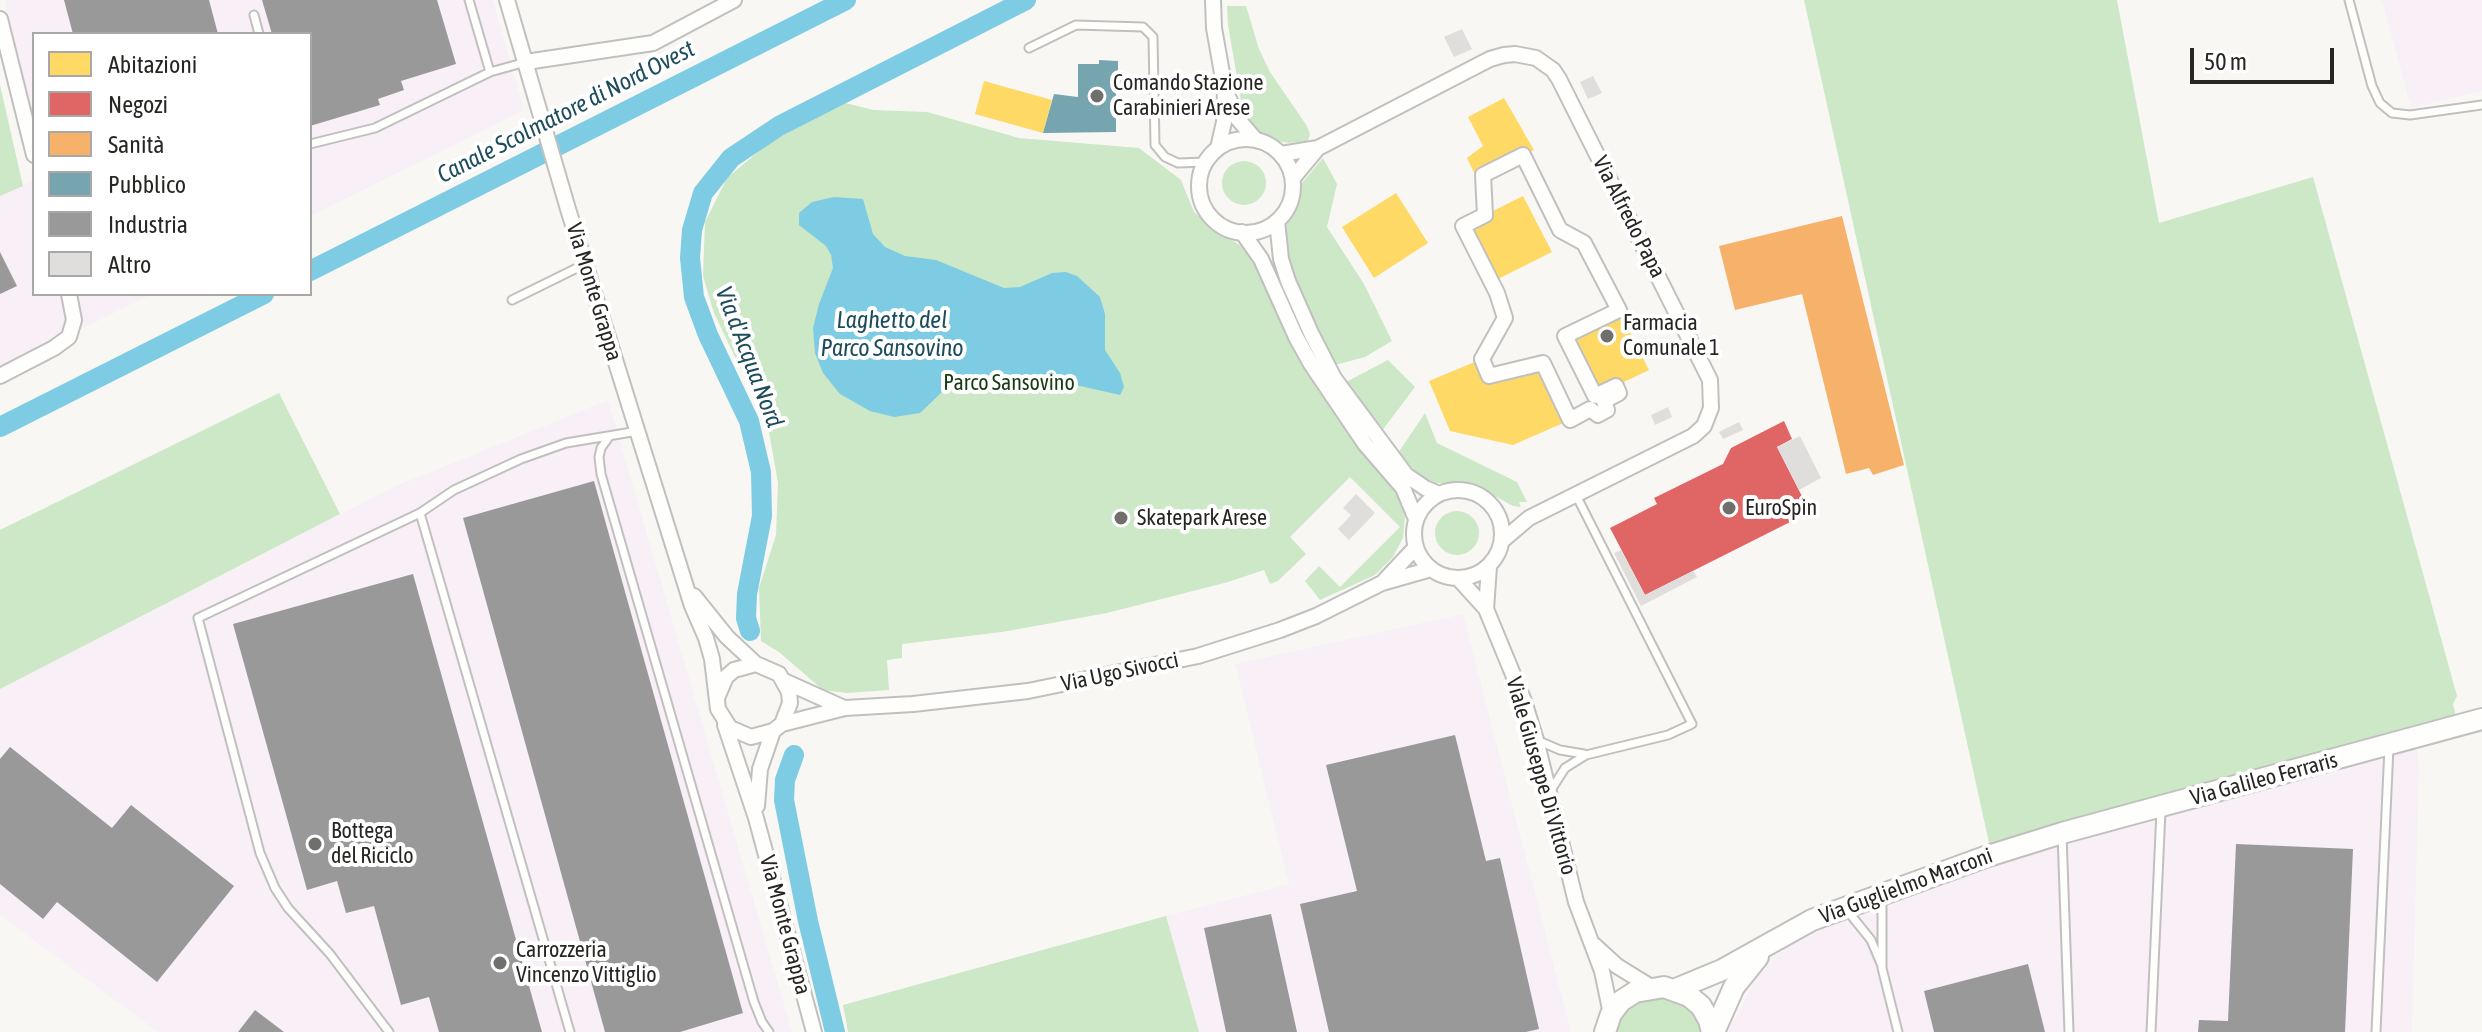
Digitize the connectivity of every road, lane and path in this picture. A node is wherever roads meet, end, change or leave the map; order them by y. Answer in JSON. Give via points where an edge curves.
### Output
{"nodes":[{"id":1,"x":469,"y":0,"type":"edge"},
{"id":2,"x":507,"y":0,"type":"edge"},
{"id":3,"x":734,"y":0,"type":"edge"},
{"id":4,"x":1213,"y":0,"type":"edge"},
{"id":5,"x":2349,"y":0,"type":"edge"},
{"id":6,"x":254,"y":15,"type":"dead end"},
{"id":7,"x":0,"y":19,"type":"edge"},
{"id":8,"x":258,"y":32,"type":"edge"},
{"id":9,"x":1029,"y":48,"type":"dead end"},
{"id":10,"x":526,"y":62,"type":"junction"},
{"id":11,"x":490,"y":72,"type":"junction"},
{"id":12,"x":1225,"y":90,"type":"junction"},
{"id":13,"x":2482,"y":105,"type":"edge"},
{"id":14,"x":1255,"y":139,"type":"junction"},
{"id":15,"x":312,"y":144,"type":"edge"},
{"id":16,"x":32,"y":147,"type":"edge"},
{"id":17,"x":1218,"y":148,"type":"junction"},
{"id":18,"x":1318,"y":148,"type":"junction"},
{"id":19,"x":1281,"y":154,"type":"junction"},
{"id":20,"x":1206,"y":162,"type":"junction"},
{"id":21,"x":1293,"y":178,"type":"junction"},
{"id":22,"x":1277,"y":221,"type":"junction"},
{"id":23,"x":1242,"y":232,"type":"junction"},
{"id":24,"x":585,"y":264,"type":"junction"},
{"id":25,"x":69,"y":296,"type":"edge"},
{"id":26,"x":512,"y":300,"type":"dead end"},
{"id":27,"x":1505,"y":318,"type":"joint"},
{"id":28,"x":0,"y":376,"type":"edge"},
{"id":29,"x":638,"y":431,"type":"junction"},
{"id":30,"x":611,"y":435,"type":"junction"},
{"id":31,"x":1439,"y":494,"type":"junction"},
{"id":32,"x":1576,"y":495,"type":"junction"},
{"id":33,"x":420,"y":513,"type":"junction"},
{"id":34,"x":1498,"y":513,"type":"junction"},
{"id":35,"x":1529,"y":518,"type":"junction"},
{"id":36,"x":1416,"y":519,"type":"junction"},
{"id":37,"x":1502,"y":541,"type":"junction"},
{"id":38,"x":1416,"y":547,"type":"junction"},
{"id":39,"x":1489,"y":567,"type":"junction"},
{"id":40,"x":1431,"y":569,"type":"junction"},
{"id":41,"x":1458,"y":578,"type":"junction"},
{"id":42,"x":685,"y":582,"type":"junction"},
{"id":43,"x":1382,"y":583,"type":"junction"},
{"id":44,"x":1486,"y":609,"type":"junction"},
{"id":45,"x":756,"y":664,"type":"junction"},
{"id":46,"x":784,"y":681,"type":"junction"},
{"id":47,"x":717,"y":698,"type":"junction"},
{"id":48,"x":845,"y":708,"type":"junction"},
{"id":49,"x":2482,"y":719,"type":"edge"},
{"id":50,"x":723,"y":720,"type":"junction"},
{"id":51,"x":777,"y":727,"type":"junction"},
{"id":52,"x":1536,"y":740,"type":"junction"},
{"id":53,"x":2389,"y":745,"type":"junction"},
{"id":54,"x":1586,"y":755,"type":"junction"},
{"id":55,"x":1550,"y":792,"type":"junction"},
{"id":56,"x":2161,"y":807,"type":"junction"},
{"id":57,"x":756,"y":818,"type":"junction"},
{"id":58,"x":2054,"y":835,"type":"junction"},
{"id":59,"x":1882,"y":893,"type":"junction"},
{"id":60,"x":1843,"y":907,"type":"junction"},
{"id":61,"x":1591,"y":943,"type":"junction"},
{"id":62,"x":1770,"y":944,"type":"junction"},
{"id":63,"x":1882,"y":968,"type":"junction"},
{"id":64,"x":1651,"y":987,"type":"junction"},
{"id":65,"x":1676,"y":989,"type":"junction"},
{"id":66,"x":1608,"y":1023,"type":"edge"},
{"id":67,"x":389,"y":1032,"type":"edge"},
{"id":68,"x":570,"y":1032,"type":"edge"},
{"id":69,"x":769,"y":1032,"type":"edge"},
{"id":70,"x":814,"y":1032,"type":"edge"},
{"id":71,"x":1713,"y":1032,"type":"edge"},
{"id":72,"x":1898,"y":1032,"type":"edge"},
{"id":73,"x":2069,"y":1032,"type":"edge"},
{"id":74,"x":2151,"y":1032,"type":"edge"},
{"id":75,"x":2376,"y":1032,"type":"edge"}],
"edges":[{"from":1,"to":11,"type":"lane"},
{"from":2,"to":10,"type":"street","name":"Via Monte Grappa"},
{"from":3,"to":10,"type":"street","via":[[653,43]]},
{"from":4,"to":12,"type":"street"},
{"from":5,"to":13,"type":"lane","via":[[2372,86],[2392,113]]},
{"from":6,"to":8,"type":"lane"},
{"from":7,"to":16,"type":"street"},
{"from":9,"to":20,"type":"lane","via":[[1076,25],[1143,27],[1153,37],[1155,145],[1178,163]]},
{"from":10,"to":11,"type":"lane"},
{"from":10,"to":24,"type":"street","name":"Via Monte Grappa"},
{"from":11,"to":15,"type":"lane","via":[[375,128]]},
{"from":12,"to":14,"type":"street","via":[[1237,118]]},
{"from":12,"to":17,"type":"street"},
{"from":14,"to":17,"type":"street"},
{"from":14,"to":19,"type":"street"},
{"from":17,"to":20,"type":"street"},
{"from":18,"to":19,"type":"street","name":"Via Alfredo Papa"},
{"from":18,"to":21,"type":"street","name":"Via Alfredo Papa"},
{"from":18,"to":32,"type":"street","name":"Via Alfredo Papa","via":[[1490,59],[1515,54],[1536,58],[1553,70],[1712,393],[1709,416],[1693,436]]},
{"from":19,"to":21,"type":"street"},
{"from":20,"to":23,"type":"street","via":[[1199,184],[1204,207],[1220,224]]},
{"from":21,"to":22,"type":"street","via":[[1290,201]]},
{"from":22,"to":23,"type":"street"},
{"from":22,"to":31,"type":"street","via":[[1288,281],[1334,378],[1406,475]]},
{"from":23,"to":36,"type":"street","via":[[1261,259],[1311,364],[1403,488]]},
{"from":24,"to":26,"type":"lane"},
{"from":24,"to":29,"type":"street","name":"Via Monte Grappa"},
{"from":25,"to":28,"type":"street","via":[[74,320],[69,337]]},
{"from":27,"to":27,"type":"street","via":[[1482,359],[1489,376],[1543,363],[1570,420],[1590,409],[1598,415],[1607,410],[1604,401],[1619,393],[1616,386],[1595,396],[1565,336],[1619,310],[1584,243],[1560,230],[1523,155],[1483,175],[1485,215],[1463,226]]},
{"from":29,"to":30,"type":"lane"},
{"from":29,"to":42,"type":"street","name":"Via Monte Grappa"},
{"from":30,"to":33,"type":"lane","via":[[521,459],[454,490]]},
{"from":30,"to":69,"type":"lane","via":[[601,448],[601,474],[754,1002]]},
{"from":31,"to":34,"type":"street","via":[[1467,490]]},
{"from":31,"to":36,"type":"street"},
{"from":32,"to":35,"type":"street","name":"Via Alfredo Papa"},
{"from":32,"to":54,"type":"lane","via":[[1692,724]]},
{"from":33,"to":67,"type":"lane","via":[[198,618],[260,853],[275,888]]},
{"from":33,"to":68,"type":"lane"},
{"from":34,"to":35,"type":"street"},
{"from":34,"to":37,"type":"street"},
{"from":35,"to":37,"type":"street","name":"Via Alfredo Papa"},
{"from":36,"to":38,"type":"street"},
{"from":37,"to":39,"type":"street"},
{"from":38,"to":40,"type":"street"},
{"from":38,"to":43,"type":"street","name":"Via Ugo Sivocci"},
{"from":39,"to":41,"type":"street"},
{"from":39,"to":44,"type":"street","name":"Viale Giuseppe Di Vittorio"},
{"from":40,"to":41,"type":"street"},
{"from":40,"to":43,"type":"street","name":"Via Ugo Sivocci"},
{"from":41,"to":44,"type":"street","name":"Viale Giuseppe Di Vittorio"},
{"from":42,"to":45,"type":"street","name":"Via Monte Grappa","via":[[711,619]]},
{"from":42,"to":47,"type":"street","name":"Via Monte Grappa","via":[[712,659]]},
{"from":43,"to":48,"type":"street","name":"Via Ugo Sivocci","via":[[1292,626],[1198,656],[1028,691]]},
{"from":44,"to":52,"type":"street","name":"Viale Giuseppe Di Vittorio"},
{"from":45,"to":46,"type":"street","via":[[772,669]]},
{"from":45,"to":47,"type":"street","via":[[734,670]]},
{"from":46,"to":48,"type":"street","name":"Via Ugo Sivocci"},
{"from":46,"to":51,"type":"street","via":[[790,703]]},
{"from":47,"to":50,"type":"street"},
{"from":48,"to":51,"type":"street","name":"Via Ugo Sivocci"},
{"from":49,"to":53,"type":"street","name":"Via Galileo Ferraris"},
{"from":50,"to":51,"type":"street","via":[[751,737]]},
{"from":50,"to":57,"type":"street","name":"Via Monte Grappa"},
{"from":51,"to":57,"type":"street","name":"Via Monte Grappa","via":[[760,769]]},
{"from":52,"to":54,"type":"lane"},
{"from":52,"to":55,"type":"street","name":"Viale Giuseppe Di Vittorio"},
{"from":53,"to":56,"type":"street","name":"Via Galileo Ferraris"},
{"from":53,"to":75,"type":"lane"},
{"from":54,"to":55,"type":"lane","via":[[1565,768]]},
{"from":55,"to":61,"type":"street","name":"Viale Giuseppe Di Vittorio"},
{"from":56,"to":58,"type":"street","name":"Via Galileo Ferraris"},
{"from":56,"to":74,"type":"lane"},
{"from":57,"to":70,"type":"street","name":"Via Monte Grappa"},
{"from":58,"to":59,"type":"street","name":"Via Guglielmo Marconi"},
{"from":58,"to":73,"type":"lane"},
{"from":59,"to":60,"type":"street","name":"Via Guglielmo Marconi"},
{"from":59,"to":63,"type":"lane"},
{"from":60,"to":62,"type":"street","name":"Via Guglielmo Marconi"},
{"from":60,"to":63,"type":"lane","via":[[1871,940]]},
{"from":61,"to":64,"type":"street","name":"Viale Giuseppe Di Vittorio"},
{"from":61,"to":66,"type":"street","name":"Viale Giuseppe Di Vittorio","via":[[1602,971]]},
{"from":62,"to":65,"type":"street","name":"Via Guglielmo Marconi"},
{"from":62,"to":71,"type":"street","name":"Via Guglielmo Marconi","via":[[1734,987]]},
{"from":63,"to":72,"type":"lane"},
{"from":64,"to":65,"type":"street"},
{"from":64,"to":66,"type":"street","via":[[1621,1001]]},
{"from":65,"to":71,"type":"street","via":[[1701,1006]]}]}
